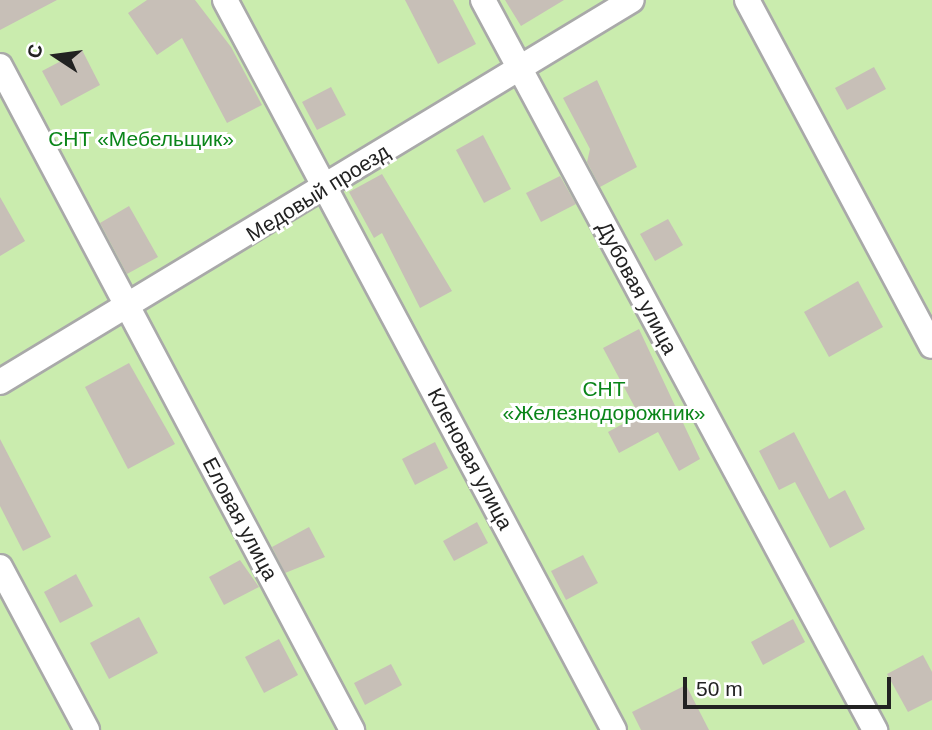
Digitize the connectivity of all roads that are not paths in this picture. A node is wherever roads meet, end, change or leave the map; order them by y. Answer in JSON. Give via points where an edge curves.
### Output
{"nodes":[{"id":1,"x":225,"y":0,"type":"edge"},
{"id":2,"x":484,"y":0,"type":"edge"},
{"id":3,"x":632,"y":0,"type":"edge"},
{"id":4,"x":747,"y":0,"type":"edge"},
{"id":5,"x":0,"y":66,"type":"edge"},
{"id":6,"x":519,"y":68,"type":"junction"},
{"id":7,"x":326,"y":189,"type":"junction"},
{"id":8,"x":128,"y":308,"type":"junction"},
{"id":9,"x":932,"y":346,"type":"edge"},
{"id":10,"x":0,"y":382,"type":"edge"},
{"id":11,"x":0,"y":567,"type":"edge"},
{"id":12,"x":87,"y":730,"type":"edge"},
{"id":13,"x":352,"y":730,"type":"edge"},
{"id":14,"x":614,"y":730,"type":"edge"},
{"id":15,"x":875,"y":730,"type":"edge"}],
"edges":[{"from":1,"to":7,"type":"street","name":"Кленовая улица"},
{"from":2,"to":6,"type":"street","name":"Дубовая улица"},
{"from":3,"to":6,"type":"street","name":"Медовый проезд"},
{"from":4,"to":9,"type":"street"},
{"from":5,"to":8,"type":"street","name":"Еловая улица"},
{"from":6,"to":7,"type":"street","name":"Медовый проезд"},
{"from":6,"to":15,"type":"street","name":"Дубовая улица"},
{"from":7,"to":8,"type":"street","name":"Медовый проезд"},
{"from":7,"to":14,"type":"street","name":"Кленовая улица"},
{"from":8,"to":10,"type":"street","name":"Медовый проезд"},
{"from":8,"to":13,"type":"street","name":"Еловая улица"},
{"from":11,"to":12,"type":"street"}]}
